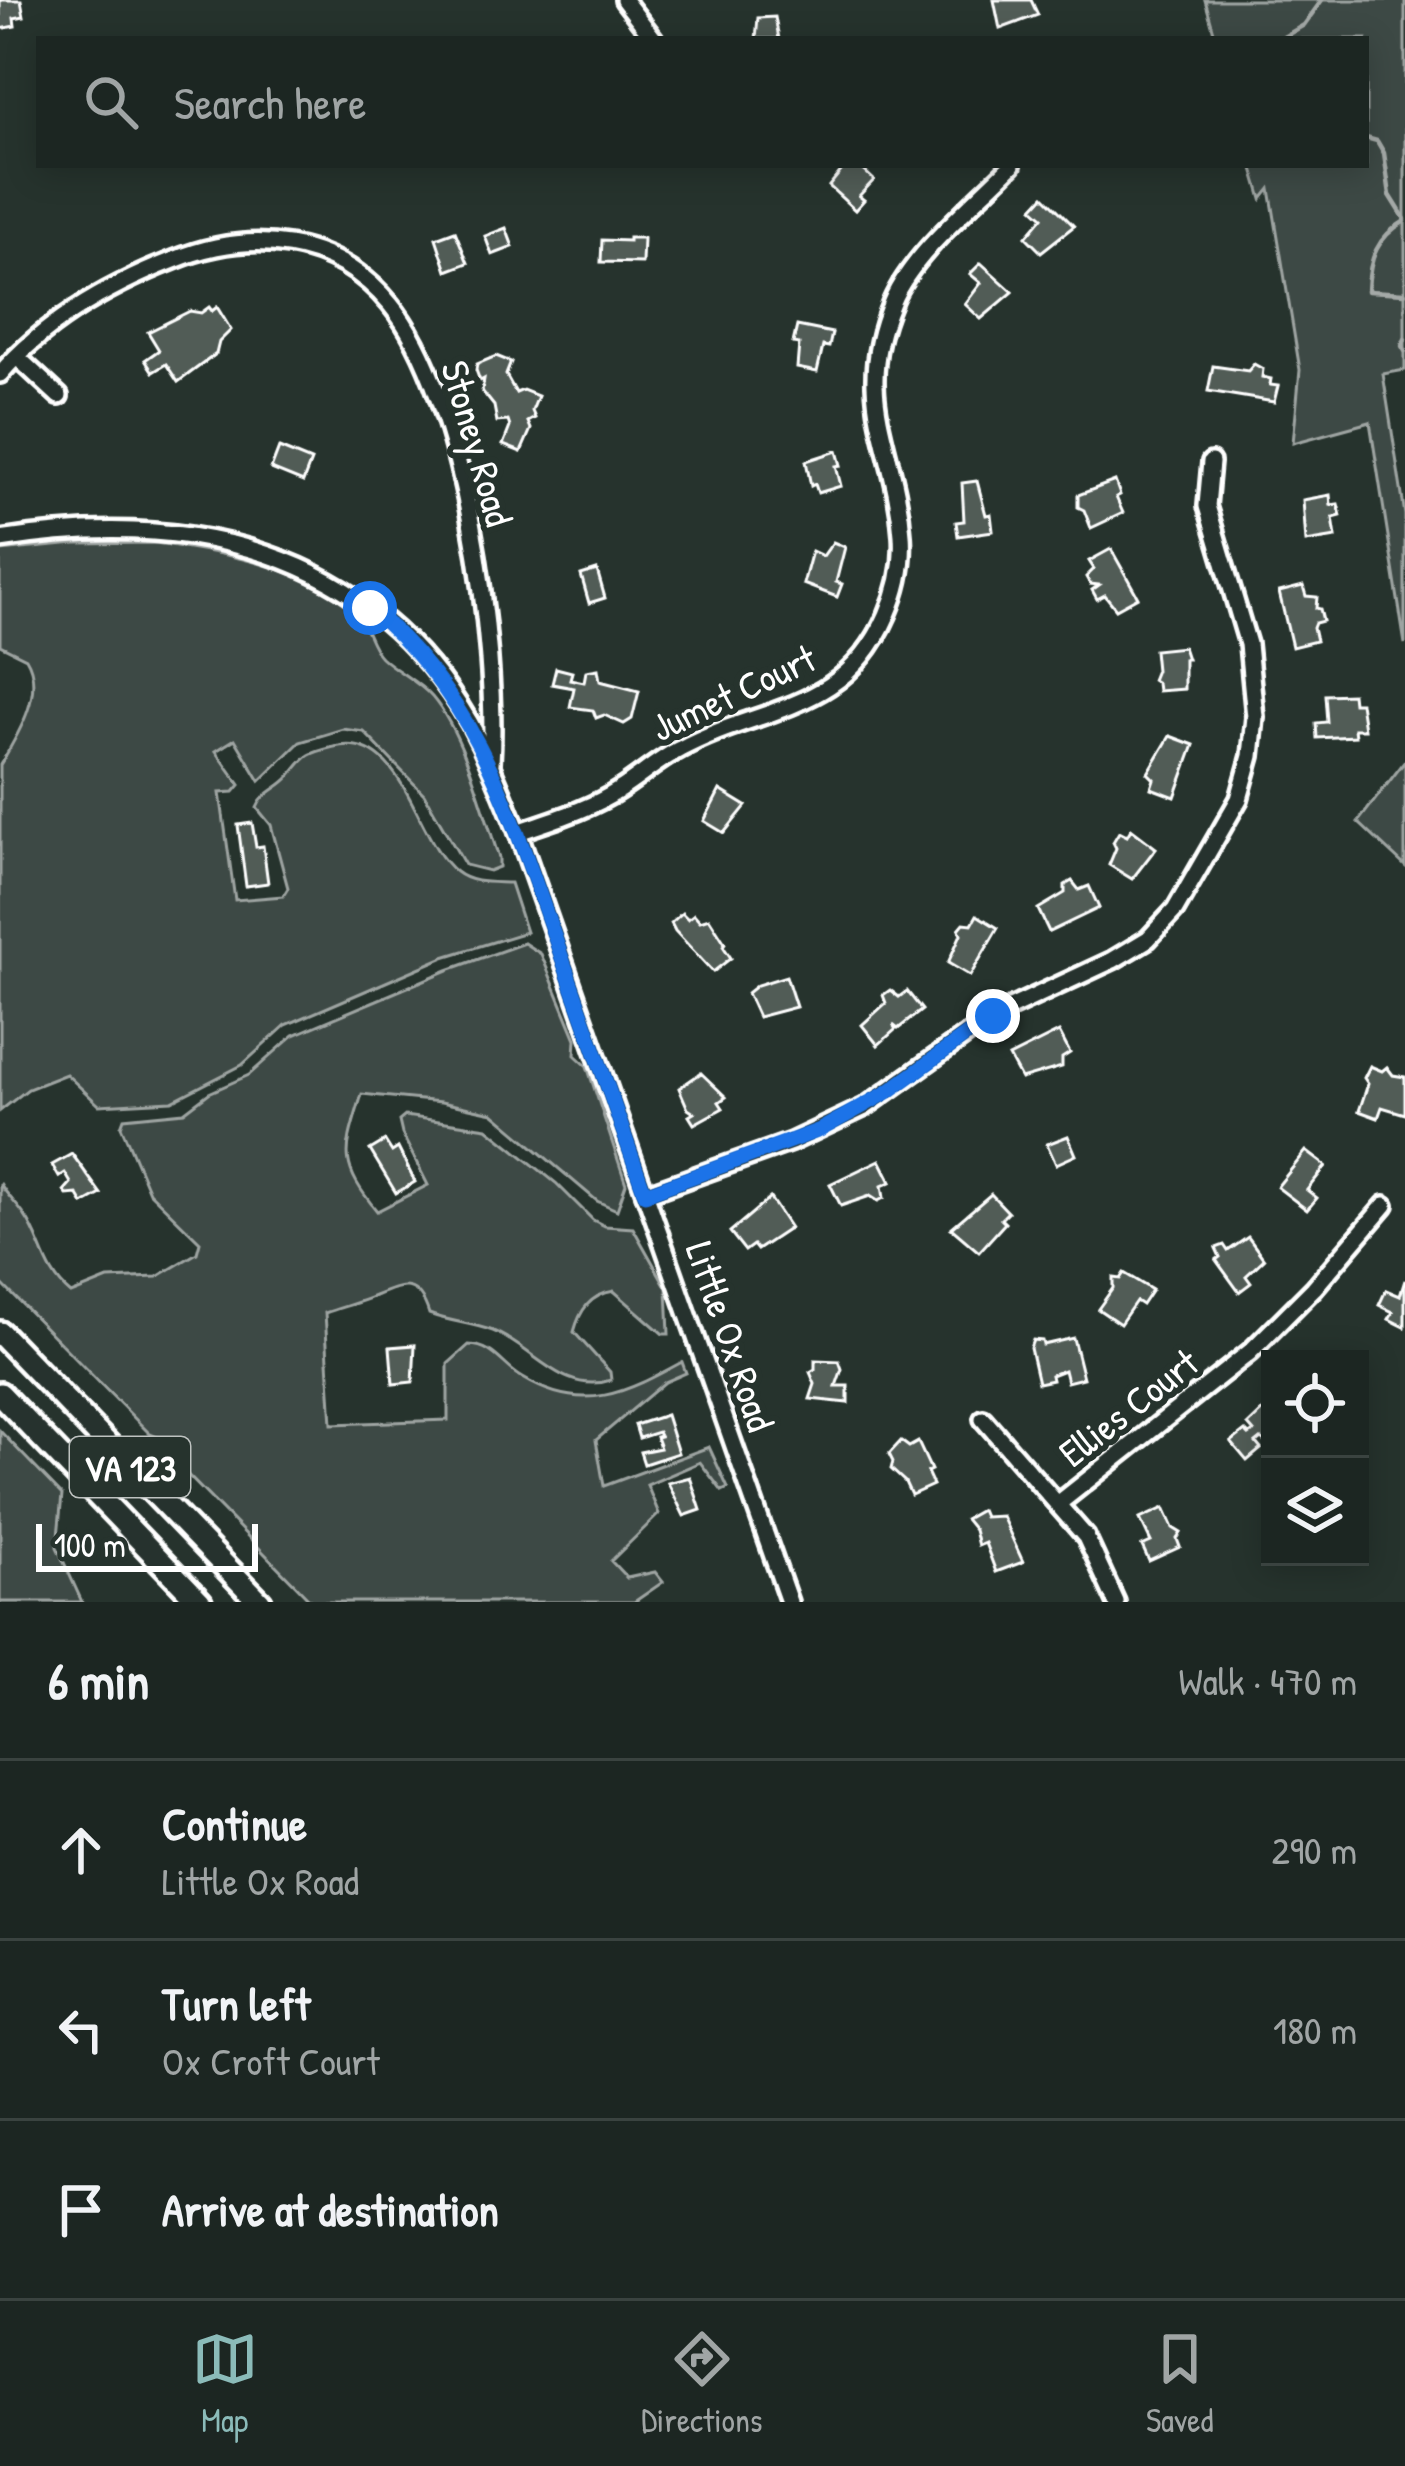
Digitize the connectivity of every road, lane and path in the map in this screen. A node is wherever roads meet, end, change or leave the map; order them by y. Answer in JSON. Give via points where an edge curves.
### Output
{"nodes":[{"id":1,"x":625,"y":0,"type":"edge"},
{"id":2,"x":652,"y":36,"type":"edge"},
{"id":3,"x":1009,"y":168,"type":"edge"},
{"id":4,"x":16,"y":357,"type":"junction"},
{"id":5,"x":0,"y":374,"type":"edge"},
{"id":6,"x":59,"y":396,"type":"dead end"},
{"id":7,"x":1211,"y":461,"type":"dead end"},
{"id":8,"x":0,"y":540,"type":"edge"},
{"id":9,"x":491,"y":766,"type":"junction"},
{"id":10,"x":518,"y":832,"type":"junction"},
{"id":11,"x":645,"y":1194,"type":"junction"},
{"id":12,"x":1385,"y":1205,"type":"dead end"},
{"id":13,"x":0,"y":1333,"type":"edge"},
{"id":14,"x":0,"y":1394,"type":"edge"},
{"id":15,"x":982,"y":1419,"type":"dead end"},
{"id":16,"x":1059,"y":1503,"type":"junction"},
{"id":17,"x":200,"y":1602,"type":"edge"},
{"id":18,"x":260,"y":1602,"type":"edge"},
{"id":19,"x":789,"y":1602,"type":"edge"},
{"id":20,"x":1116,"y":1602,"type":"edge"}],
"edges":[{"from":1,"to":2,"type":"street"},
{"from":3,"to":10,"type":"street","name":"Jumet Court","via":[[911,271],[882,332],[875,403],[903,540],[894,599],[868,650],[807,702],[682,747],[601,802]]},
{"from":4,"to":5,"type":"street","name":"Stoney Road"},
{"from":4,"to":6,"type":"street"},
{"from":4,"to":9,"type":"street","name":"Stoney Road","via":[[109,290],[225,243],[294,246],[372,285],[421,357],[458,466],[490,662]]},
{"from":7,"to":11,"type":"street","via":[[1207,506],[1248,644],[1255,717],[1239,799],[1175,910],[1148,939],[993,1016],[865,1107]]},
{"from":8,"to":9,"type":"street","name":"Little Ox Road","via":[[118,529],[184,533],[312,573],[370,608],[420,655]]},
{"from":9,"to":10,"type":"street","name":"Little Ox Road"},
{"from":10,"to":11,"type":"street","name":"Little Ox Road"},
{"from":11,"to":19,"type":"street","name":"Little Ox Road"},
{"from":12,"to":16,"type":"street","name":"Ellies Court","via":[[1250,1352]]},
{"from":13,"to":18,"type":"highway","number":"VA 123"},
{"from":14,"to":17,"type":"highway","number":"VA 123"},
{"from":15,"to":16,"type":"street"},
{"from":16,"to":20,"type":"street","via":[[1086,1537]]}]}
